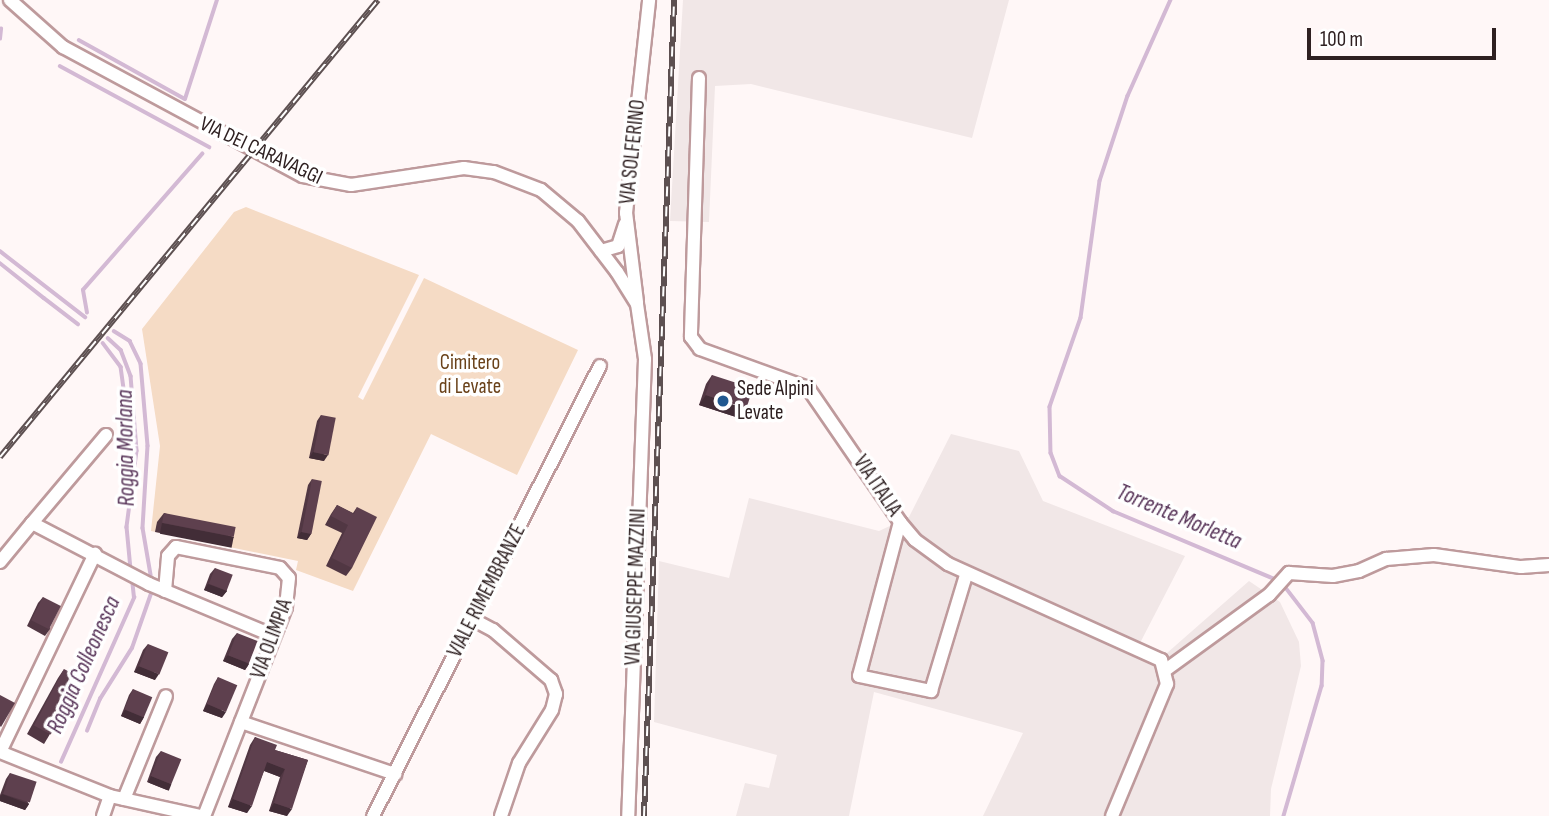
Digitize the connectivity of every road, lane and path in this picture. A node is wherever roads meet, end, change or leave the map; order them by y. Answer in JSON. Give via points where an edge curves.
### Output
{"nodes":[{"id":1,"x":10,"y":0,"type":"edge"},
{"id":2,"x":649,"y":0,"type":"edge"},
{"id":3,"x":699,"y":78,"type":"dead end"},
{"id":4,"x":626,"y":213,"type":"junction"},
{"id":5,"x":633,"y":248,"type":"junction"},
{"id":6,"x":601,"y":251,"type":"junction"},
{"id":7,"x":617,"y":272,"type":"junction"},
{"id":8,"x":637,"y":304,"type":"junction"},
{"id":9,"x":600,"y":366,"type":"dead end"},
{"id":10,"x":106,"y":435,"type":"dead end"},
{"id":11,"x":901,"y":522,"type":"junction"},
{"id":12,"x":32,"y":523,"type":"junction"},
{"id":13,"x":95,"y":554,"type":"junction"},
{"id":14,"x":0,"y":562,"type":"edge"},
{"id":15,"x":1549,"y":565,"type":"edge"},
{"id":16,"x":966,"y":575,"type":"junction"},
{"id":17,"x":165,"y":591,"type":"junction"},
{"id":18,"x":472,"y":619,"type":"junction"},
{"id":19,"x":274,"y":636,"type":"junction"},
{"id":20,"x":1167,"y":669,"type":"junction"},
{"id":21,"x":166,"y":696,"type":"dead end"},
{"id":22,"x":241,"y":722,"type":"junction"},
{"id":23,"x":0,"y":752,"type":"edge"},
{"id":24,"x":395,"y":774,"type":"junction"},
{"id":25,"x":110,"y":796,"type":"junction"},
{"id":26,"x":124,"y":799,"type":"junction"},
{"id":27,"x":168,"y":813,"type":"edge"},
{"id":28,"x":103,"y":816,"type":"edge"},
{"id":29,"x":202,"y":816,"type":"edge"},
{"id":30,"x":373,"y":816,"type":"edge"},
{"id":31,"x":500,"y":816,"type":"edge"},
{"id":32,"x":628,"y":816,"type":"edge"},
{"id":33,"x":1112,"y":816,"type":"edge"}],
"edges":[{"from":1,"to":6,"type":"street","name":"VIA DEI CARAVAGGI","via":[[63,47],[303,176],[351,185],[433,170],[494,172],[541,190],[558,202]]},
{"from":2,"to":4,"type":"street","name":"VIA SOLFERINO"},
{"from":3,"to":11,"type":"street","name":"VIA ITALIA","via":[[691,337],[701,349],[808,388]]},
{"from":4,"to":5,"type":"street","name":"VIA SOLFERINO"},
{"from":4,"to":6,"type":"street","via":[[622,241],[612,250]]},
{"from":5,"to":7,"type":"street","via":[[629,261]]},
{"from":5,"to":8,"type":"street","name":"VIA SOLFERINO"},
{"from":6,"to":7,"type":"street","name":"VIA DEI CARAVAGGI"},
{"from":7,"to":8,"type":"street","name":"VIA DEI CARAVAGGI"},
{"from":8,"to":32,"type":"street","name":"VIA GIUSEPPE MAZZINI","via":[[645,359]]},
{"from":9,"to":18,"type":"street","name":"VIALE RIMEMBRANZE"},
{"from":10,"to":12,"type":"street"},
{"from":11,"to":16,"type":"street","name":"VIA ITALIA","via":[[915,540]]},
{"from":11,"to":16,"type":"street","via":[[859,676],[931,691]]},
{"from":12,"to":13,"type":"street"},
{"from":12,"to":14,"type":"street"},
{"from":13,"to":17,"type":"street"},
{"from":13,"to":23,"type":"street"},
{"from":15,"to":20,"type":"street","via":[[1521,567],[1434,555],[1386,559],[1334,576],[1289,573],[1269,595]]},
{"from":16,"to":20,"type":"street","name":"VIA ITALIA","via":[[1161,660]]},
{"from":17,"to":19,"type":"street"},
{"from":17,"to":19,"type":"street","name":"VIA OLIMPIA","via":[[168,556],[176,547],[280,568],[289,578],[290,592]]},
{"from":18,"to":24,"type":"street","name":"VIALE RIMEMBRANZE"},
{"from":18,"to":31,"type":"street","via":[[493,629],[551,680],[556,694],[552,710],[519,763]]},
{"from":19,"to":22,"type":"street","name":"VIA OLIMPIA"},
{"from":20,"to":33,"type":"street","via":[[1167,684]]},
{"from":21,"to":26,"type":"street"},
{"from":22,"to":24,"type":"street"},
{"from":22,"to":29,"type":"street","name":"VIA OLIMPIA"},
{"from":23,"to":25,"type":"street"},
{"from":24,"to":30,"type":"street","name":"VIALE RIMEMBRANZE"},
{"from":25,"to":26,"type":"street"},
{"from":25,"to":28,"type":"street"},
{"from":26,"to":27,"type":"street"},
{"from":27,"to":29,"type":"street"}]}
